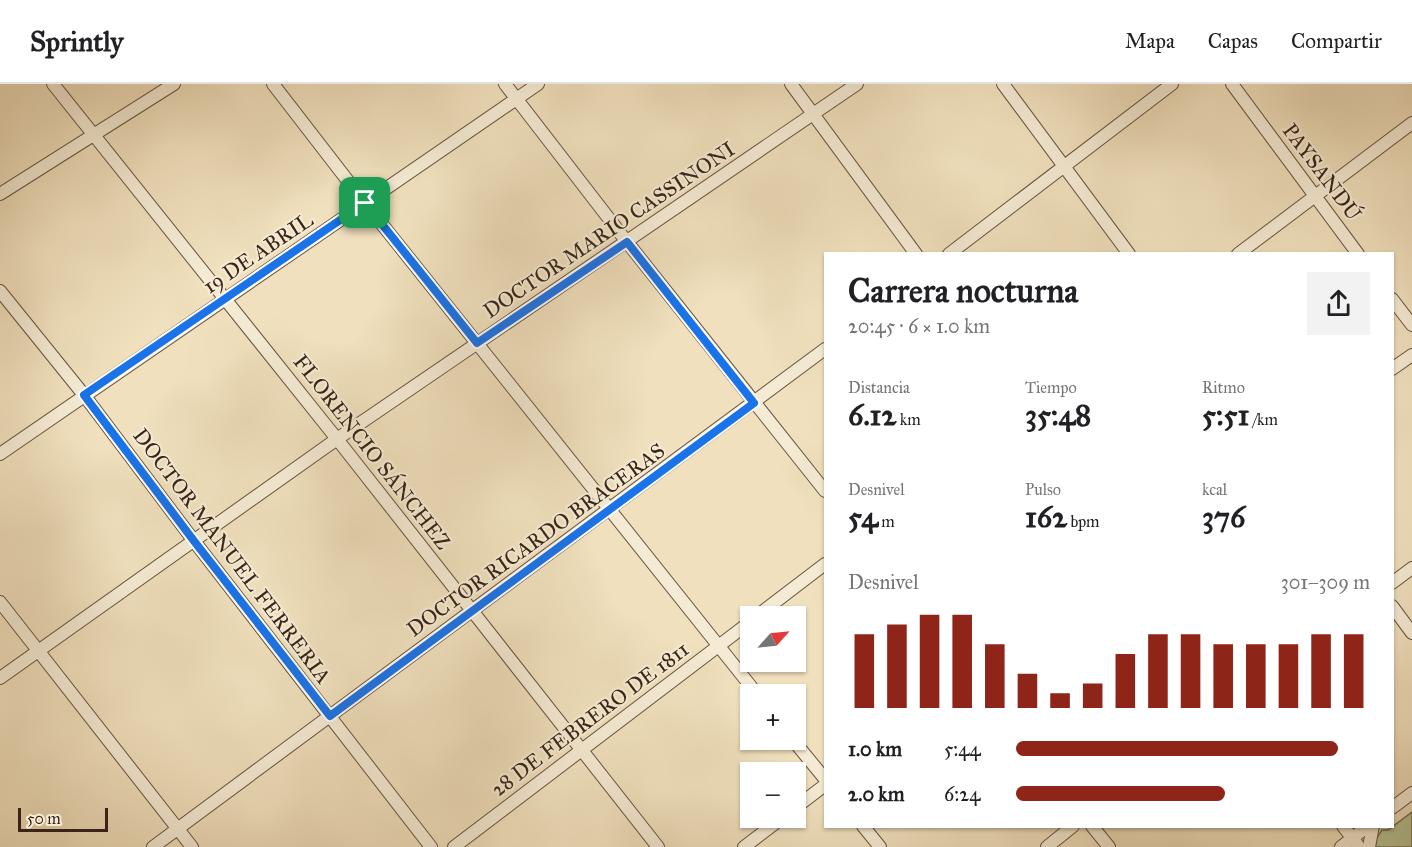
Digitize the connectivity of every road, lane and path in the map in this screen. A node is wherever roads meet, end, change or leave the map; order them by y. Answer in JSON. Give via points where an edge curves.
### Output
{"nodes":[{"id":1,"x":53,"y":84,"type":"edge"},
{"id":2,"x":174,"y":84,"type":"edge"},
{"id":3,"x":273,"y":84,"type":"edge"},
{"id":4,"x":505,"y":84,"type":"edge"},
{"id":5,"x":538,"y":84,"type":"edge"},
{"id":6,"x":791,"y":84,"type":"edge"},
{"id":7,"x":857,"y":84,"type":"edge"},
{"id":8,"x":1003,"y":84,"type":"edge"},
{"id":9,"x":1172,"y":84,"type":"edge"},
{"id":10,"x":1232,"y":84,"type":"edge"},
{"id":11,"x":517,"y":99,"type":"junction"},
{"id":12,"x":813,"y":114,"type":"junction"},
{"id":13,"x":1412,"y":123,"type":"edge"},
{"id":14,"x":94,"y":135,"type":"junction"},
{"id":15,"x":1064,"y":166,"type":"junction"},
{"id":16,"x":0,"y":194,"type":"edge"},
{"id":17,"x":1316,"y":196,"type":"junction"},
{"id":18,"x":365,"y":203,"type":"junction"},
{"id":19,"x":627,"y":242,"type":"junction"},
{"id":20,"x":915,"y":252,"type":"edge"},
{"id":21,"x":952,"y":252,"type":"edge"},
{"id":22,"x":1128,"y":252,"type":"edge"},
{"id":23,"x":1241,"y":252,"type":"edge"},
{"id":24,"x":1357,"y":252,"type":"edge"},
{"id":25,"x":0,"y":291,"type":"edge"},
{"id":26,"x":225,"y":299,"type":"junction"},
{"id":27,"x":1394,"y":302,"type":"edge"},
{"id":28,"x":1412,"y":326,"type":"edge"},
{"id":29,"x":477,"y":343,"type":"junction"},
{"id":30,"x":824,"y":350,"type":"edge"},
{"id":31,"x":1412,"y":355,"type":"edge"},
{"id":32,"x":1394,"y":368,"type":"edge"},
{"id":33,"x":84,"y":395,"type":"junction"},
{"id":34,"x":754,"y":403,"type":"junction"},
{"id":35,"x":336,"y":439,"type":"junction"},
{"id":36,"x":0,"y":454,"type":"edge"},
{"id":37,"x":824,"y":490,"type":"edge"},
{"id":38,"x":610,"y":509,"type":"junction"},
{"id":39,"x":194,"y":541,"type":"junction"},
{"id":40,"x":824,"y":565,"type":"edge"},
{"id":41,"x":1412,"y":568,"type":"edge"},
{"id":42,"x":1394,"y":582,"type":"edge"},
{"id":43,"x":0,"y":602,"type":"edge"},
{"id":44,"x":770,"y":606,"type":"edge"},
{"id":45,"x":1394,"y":609,"type":"edge"},
{"id":46,"x":472,"y":610,"type":"junction"},
{"id":47,"x":740,"y":630,"type":"edge"},
{"id":48,"x":1412,"y":633,"type":"edge"},
{"id":49,"x":718,"y":646,"type":"junction"},
{"id":50,"x":39,"y":651,"type":"junction"},
{"id":51,"x":0,"y":678,"type":"edge"},
{"id":52,"x":749,"y":684,"type":"edge"},
{"id":53,"x":330,"y":716,"type":"junction"},
{"id":54,"x":580,"y":750,"type":"junction"},
{"id":55,"x":801,"y":750,"type":"edge"},
{"id":56,"x":824,"y":778,"type":"edge"},
{"id":57,"x":824,"y":786,"type":"edge"},
{"id":58,"x":1412,"y":793,"type":"edge"},
{"id":59,"x":806,"y":800,"type":"edge"},
{"id":60,"x":1394,"y":806,"type":"edge"},
{"id":61,"x":769,"y":828,"type":"edge"},
{"id":62,"x":865,"y":828,"type":"edge"},
{"id":63,"x":1071,"y":828,"type":"edge"},
{"id":64,"x":1094,"y":828,"type":"edge"},
{"id":65,"x":1345,"y":828,"type":"edge"},
{"id":66,"x":1367,"y":828,"type":"edge"},
{"id":67,"x":1373,"y":828,"type":"edge"},
{"id":68,"x":178,"y":829,"type":"junction"},
{"id":69,"x":1356,"y":843,"type":"edge"},
{"id":70,"x":153,"y":847,"type":"edge"},
{"id":71,"x":192,"y":847,"type":"edge"},
{"id":72,"x":431,"y":847,"type":"edge"},
{"id":73,"x":454,"y":847,"type":"edge"},
{"id":74,"x":658,"y":847,"type":"edge"},
{"id":75,"x":744,"y":847,"type":"edge"},
{"id":76,"x":880,"y":847,"type":"edge"},
{"id":77,"x":1047,"y":847,"type":"edge"},
{"id":78,"x":1109,"y":847,"type":"edge"},
{"id":79,"x":1341,"y":847,"type":"edge"},
{"id":80,"x":1369,"y":847,"type":"edge"}],
"edges":[{"from":1,"to":14,"type":"street","name":"FLORENCIO SÁNCHEZ"},
{"from":2,"to":14,"type":"street"},
{"from":3,"to":18,"type":"street"},
{"from":4,"to":11,"type":"street"},
{"from":5,"to":11,"type":"street","name":"19 DE ABRIL"},
{"from":6,"to":12,"type":"street"},
{"from":7,"to":12,"type":"street","name":"DOCTOR MARIO CASSINONI"},
{"from":8,"to":15,"type":"street"},
{"from":9,"to":15,"type":"street"},
{"from":10,"to":17,"type":"street","name":"PAYSANDÚ"},
{"from":11,"to":18,"type":"street","name":"19 DE ABRIL"},
{"from":11,"to":19,"type":"street"},
{"from":12,"to":19,"type":"street","name":"DOCTOR MARIO CASSINONI"},
{"from":12,"to":20,"type":"street"},
{"from":13,"to":17,"type":"street"},
{"from":14,"to":16,"type":"street"},
{"from":14,"to":26,"type":"street","name":"FLORENCIO SÁNCHEZ"},
{"from":15,"to":21,"type":"street"},
{"from":15,"to":22,"type":"street"},
{"from":17,"to":23,"type":"street"},
{"from":17,"to":24,"type":"street","name":"PAYSANDÚ"},
{"from":18,"to":26,"type":"street","name":"19 DE ABRIL"},
{"from":18,"to":29,"type":"street"},
{"from":19,"to":29,"type":"street","name":"DOCTOR MARIO CASSINONI"},
{"from":19,"to":34,"type":"street"},
{"from":25,"to":33,"type":"street","name":"DOCTOR MANUEL FERRERIA"},
{"from":26,"to":33,"type":"street","name":"19 DE ABRIL"},
{"from":26,"to":35,"type":"street","name":"FLORENCIO SÁNCHEZ"},
{"from":27,"to":28,"type":"street"},
{"from":29,"to":35,"type":"street","name":"DOCTOR MARIO CASSINONI"},
{"from":29,"to":38,"type":"street"},
{"from":30,"to":34,"type":"street","name":"DOCTOR RICARDO BRACERAS"},
{"from":31,"to":32,"type":"street"},
{"from":33,"to":36,"type":"street","name":"19 DE ABRIL"},
{"from":33,"to":39,"type":"street","name":"DOCTOR MANUEL FERRERIA"},
{"from":34,"to":37,"type":"street"},
{"from":34,"to":38,"type":"street","name":"DOCTOR RICARDO BRACERAS"},
{"from":35,"to":39,"type":"street","name":"DOCTOR MARIO CASSINONI"},
{"from":35,"to":46,"type":"street","name":"FLORENCIO SÁNCHEZ"},
{"from":38,"to":46,"type":"street","name":"DOCTOR RICARDO BRACERAS"},
{"from":38,"to":49,"type":"street"},
{"from":39,"to":50,"type":"street","name":"DOCTOR MARIO CASSINONI"},
{"from":39,"to":53,"type":"street","name":"DOCTOR MANUEL FERRERIA"},
{"from":40,"to":44,"type":"street"},
{"from":41,"to":42,"type":"street"},
{"from":43,"to":50,"type":"street"},
{"from":45,"to":48,"type":"street"},
{"from":46,"to":53,"type":"street","name":"DOCTOR RICARDO BRACERAS"},
{"from":46,"to":54,"type":"street","name":"FLORENCIO SÁNCHEZ"},
{"from":47,"to":49,"type":"street","name":"28 DE FEBRERO DE 1811"},
{"from":49,"to":52,"type":"street"},
{"from":49,"to":54,"type":"street","name":"28 DE FEBRERO DE 1811"},
{"from":50,"to":51,"type":"street","name":"DOCTOR MARIO CASSINONI"},
{"from":50,"to":68,"type":"street"},
{"from":53,"to":68,"type":"street","name":"DOCTOR RICARDO BRACERAS"},
{"from":53,"to":72,"type":"street","name":"DOCTOR MANUEL FERRERIA"},
{"from":54,"to":73,"type":"street","name":"28 DE FEBRERO DE 1811"},
{"from":54,"to":74,"type":"street","name":"FLORENCIO SÁNCHEZ"},
{"from":55,"to":56,"type":"street"},
{"from":57,"to":59,"type":"street"},
{"from":58,"to":60,"type":"street"},
{"from":61,"to":75,"type":"street"},
{"from":62,"to":76,"type":"street"},
{"from":63,"to":77,"type":"street"},
{"from":64,"to":78,"type":"street"},
{"from":65,"to":69,"type":"street"},
{"from":66,"to":69,"type":"street"},
{"from":67,"to":80,"type":"street"},
{"from":68,"to":70,"type":"street","name":"DOCTOR RICARDO BRACERAS"},
{"from":68,"to":71,"type":"street"},
{"from":69,"to":79,"type":"street"}]}
